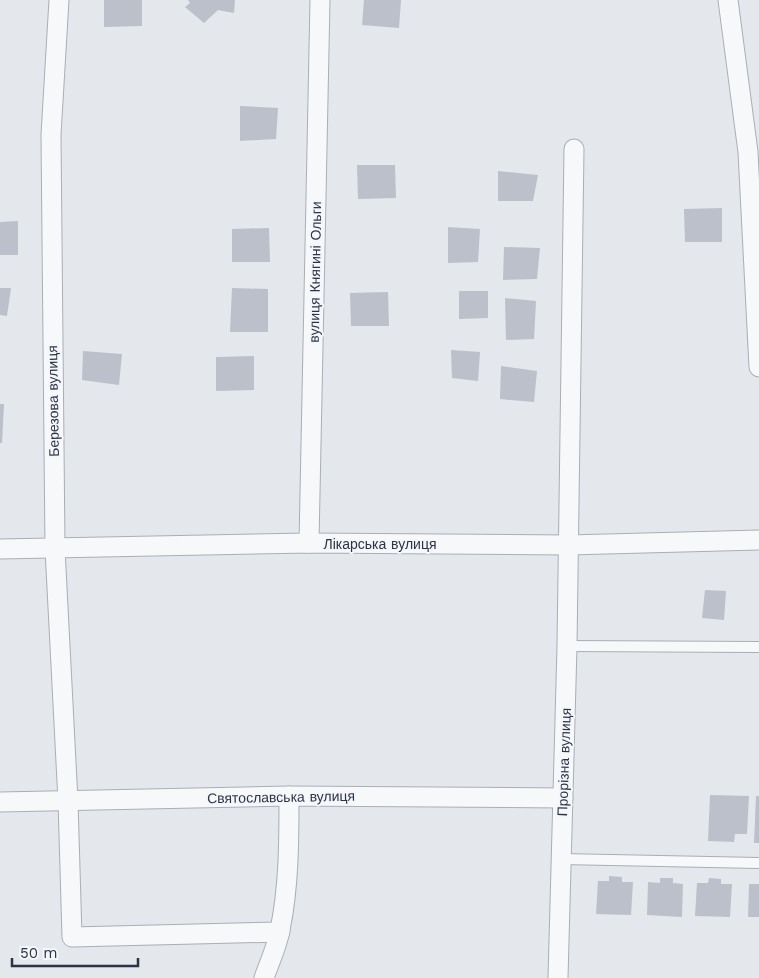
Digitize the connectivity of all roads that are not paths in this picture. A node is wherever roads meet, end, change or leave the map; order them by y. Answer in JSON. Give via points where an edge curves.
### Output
{"nodes":[{"id":1,"x":59,"y":0,"type":"edge"},
{"id":2,"x":320,"y":0,"type":"edge"},
{"id":3,"x":728,"y":0,"type":"edge"},
{"id":4,"x":574,"y":149,"type":"dead end"},
{"id":5,"x":759,"y":366,"type":"edge"},
{"id":6,"x":759,"y":540,"type":"edge"},
{"id":7,"x":309,"y":543,"type":"junction"},
{"id":8,"x":568,"y":545,"type":"junction"},
{"id":9,"x":0,"y":549,"type":"edge"},
{"id":10,"x":55,"y":549,"type":"junction"},
{"id":11,"x":567,"y":646,"type":"junction"},
{"id":12,"x":759,"y":647,"type":"edge"},
{"id":13,"x":289,"y":796,"type":"junction"},
{"id":14,"x":563,"y":798,"type":"junction"},
{"id":15,"x":68,"y":801,"type":"junction"},
{"id":16,"x":0,"y":802,"type":"edge"},
{"id":17,"x":561,"y":859,"type":"junction"},
{"id":18,"x":759,"y":863,"type":"edge"},
{"id":19,"x":280,"y":932,"type":"junction"},
{"id":20,"x":264,"y":978,"type":"edge"},
{"id":21,"x":558,"y":978,"type":"edge"}],
"edges":[{"from":1,"to":10,"type":"street","name":"Березова вулиця","via":[[51,135]]},
{"from":2,"to":7,"type":"street","name":"вулиця Княгині Ольги"},
{"from":3,"to":5,"type":"street","via":[[748,152]]},
{"from":4,"to":8,"type":"street"},
{"from":6,"to":8,"type":"street","name":"Лікарська вулиця"},
{"from":7,"to":8,"type":"street","name":"Лікарська вулиця"},
{"from":7,"to":10,"type":"street","name":"Лікарська вулиця"},
{"from":8,"to":11,"type":"street","name":"Прорізна вулиця"},
{"from":9,"to":10,"type":"street","name":"Лікарська вулиця"},
{"from":10,"to":15,"type":"street","name":"Березова вулиця"},
{"from":11,"to":12,"type":"lane"},
{"from":11,"to":14,"type":"street","name":"Прорізна вулиця"},
{"from":13,"to":14,"type":"street","name":"Святославська вулиця"},
{"from":13,"to":15,"type":"street","name":"Святославська вулиця"},
{"from":13,"to":19,"type":"street","via":[[289,868]]},
{"from":14,"to":17,"type":"street","name":"Прорізна вулиця"},
{"from":15,"to":16,"type":"street","name":"Святославська вулиця"},
{"from":15,"to":19,"type":"street","name":"Березова вулиця","via":[[72,937]]},
{"from":17,"to":18,"type":"lane"},
{"from":17,"to":21,"type":"street","name":"Прорізна вулиця"},
{"from":19,"to":20,"type":"street"}]}
